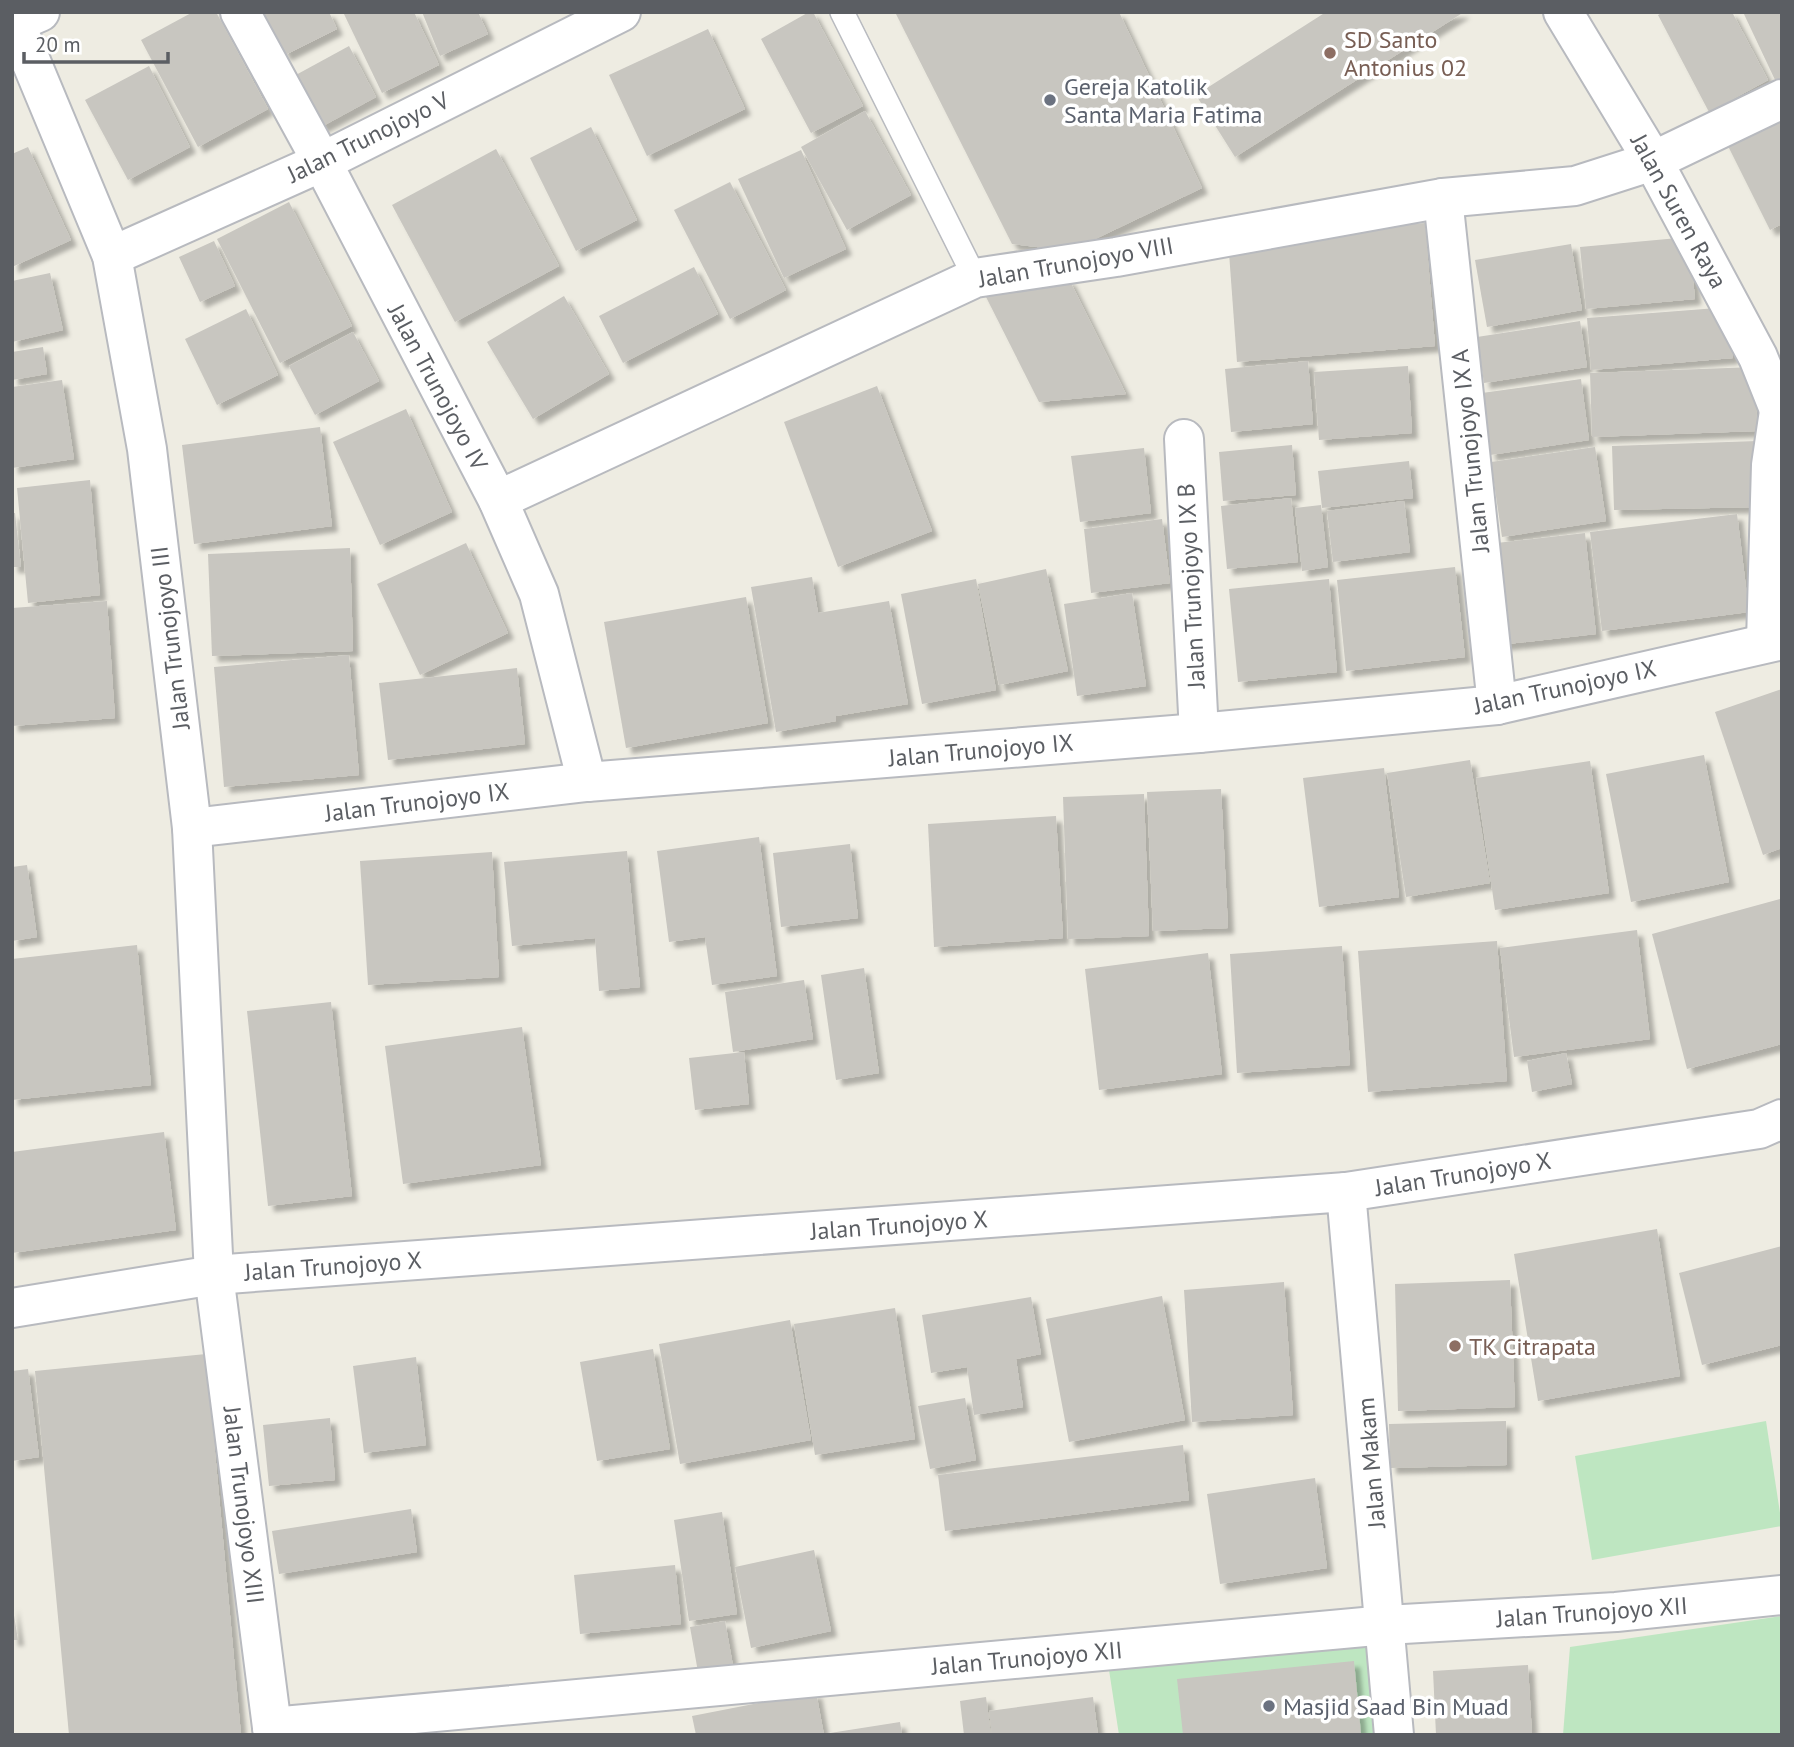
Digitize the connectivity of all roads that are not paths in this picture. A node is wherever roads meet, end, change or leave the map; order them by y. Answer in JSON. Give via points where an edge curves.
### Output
{"nodes":[{"id":1,"x":240,"y":12,"type":"edge"},
{"id":2,"x":621,"y":12,"type":"edge"},
{"id":3,"x":842,"y":12,"type":"edge"},
{"id":4,"x":1563,"y":12,"type":"edge"},
{"id":5,"x":22,"y":20,"type":"edge"},
{"id":6,"x":1782,"y":99,"type":"edge"},
{"id":7,"x":1653,"y":161,"type":"junction"},
{"id":8,"x":322,"y":162,"type":"junction"},
{"id":9,"x":1443,"y":198,"type":"junction"},
{"id":10,"x":112,"y":256,"type":"junction"},
{"id":11,"x":975,"y":278,"type":"junction"},
{"id":12,"x":1770,"y":352,"type":"edge"},
{"id":13,"x":1780,"y":414,"type":"edge"},
{"id":14,"x":1184,"y":439,"type":"dead end"},
{"id":15,"x":498,"y":500,"type":"junction"},
{"id":16,"x":1774,"y":641,"type":"edge"},
{"id":17,"x":1497,"y":705,"type":"junction"},
{"id":18,"x":1199,"y":733,"type":"junction"},
{"id":19,"x":587,"y":782,"type":"junction"},
{"id":20,"x":192,"y":828,"type":"junction"},
{"id":21,"x":1782,"y":1119,"type":"edge"},
{"id":22,"x":1346,"y":1192,"type":"junction"},
{"id":23,"x":214,"y":1275,"type":"junction"},
{"id":24,"x":12,"y":1308,"type":"edge"},
{"id":25,"x":1782,"y":1595,"type":"edge"},
{"id":26,"x":1386,"y":1625,"type":"junction"},
{"id":27,"x":273,"y":1731,"type":"edge"},
{"id":28,"x":1394,"y":1735,"type":"edge"}],
"edges":[{"from":1,"to":8,"type":"street","name":"Jalan Trunojoyo IV"},
{"from":2,"to":8,"type":"street","name":"Jalan Trunojoyo V"},
{"from":3,"to":11,"type":"lane"},
{"from":4,"to":7,"type":"street","name":"Jalan Suren Raya"},
{"from":5,"to":10,"type":"street","name":"Jalan Trunojoyo III"},
{"from":6,"to":7,"type":"street","name":"Jalan Trunojoyo VIII"},
{"from":7,"to":9,"type":"street","name":"Jalan Trunojoyo VIII","via":[[1575,186]]},
{"from":7,"to":12,"type":"street","name":"Jalan Suren Raya"},
{"from":8,"to":10,"type":"street","name":"Jalan Trunojoyo V"},
{"from":8,"to":15,"type":"street","name":"Jalan Trunojoyo IV"},
{"from":9,"to":11,"type":"street","name":"Jalan Trunojoyo VIII"},
{"from":9,"to":17,"type":"street","name":"Jalan Trunojoyo IX A"},
{"from":10,"to":20,"type":"street","name":"Jalan Trunojoyo III","via":[[147,449]]},
{"from":11,"to":15,"type":"street","name":"Jalan Trunojoyo VIII"},
{"from":12,"to":13,"type":"street","name":"Jalan Suren Raya"},
{"from":13,"to":16,"type":"street","name":"Jalan Trunojoyo IX","via":[[1771,465]]},
{"from":14,"to":18,"type":"street","name":"Jalan Trunojoyo IX B"},
{"from":15,"to":19,"type":"street","name":"Jalan Trunojoyo IV","via":[[539,594]]},
{"from":16,"to":17,"type":"street","name":"Jalan Trunojoyo IX"},
{"from":17,"to":18,"type":"street","name":"Jalan Trunojoyo IX"},
{"from":18,"to":19,"type":"street","name":"Jalan Trunojoyo IX"},
{"from":19,"to":20,"type":"street","name":"Jalan Trunojoyo IX"},
{"from":20,"to":23,"type":"street","name":"Jalan Trunojoyo III"},
{"from":21,"to":22,"type":"street","name":"Jalan Trunojoyo X","via":[[1759,1129]]},
{"from":22,"to":23,"type":"street","name":"Jalan Trunojoyo X"},
{"from":22,"to":26,"type":"street","name":"Jalan Makam"},
{"from":23,"to":24,"type":"street","name":"Jalan Trunojoyo X"},
{"from":23,"to":27,"type":"street","name":"Jalan Trunojoyo XIII"},
{"from":25,"to":26,"type":"street","name":"Jalan Trunojoyo XII","via":[[1616,1612]]},
{"from":26,"to":27,"type":"street","name":"Jalan Trunojoyo XII"},
{"from":26,"to":28,"type":"street","name":"Jalan Makam"}]}
